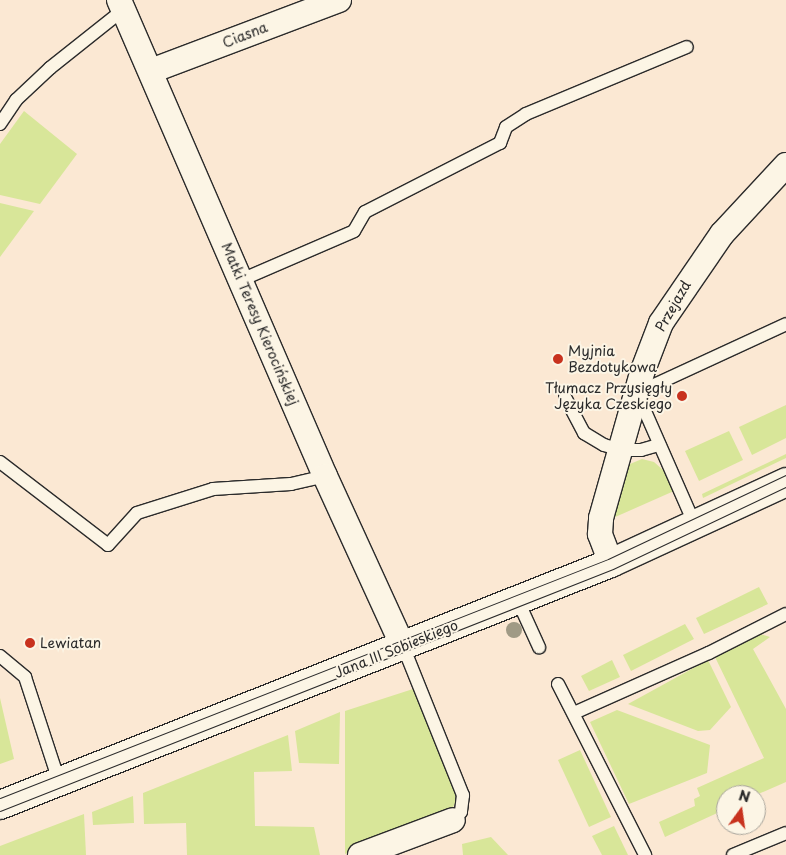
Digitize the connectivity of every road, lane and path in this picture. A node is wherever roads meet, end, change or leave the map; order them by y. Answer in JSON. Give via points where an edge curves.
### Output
{"nodes":[{"id":1,"x":339,"y":0,"type":"edge"},
{"id":2,"x":121,"y":5,"type":"edge"},
{"id":3,"x":687,"y":47,"type":"dead end"},
{"id":4,"x":151,"y":71,"type":"junction"},
{"id":5,"x":0,"y":124,"type":"edge"},
{"id":6,"x":786,"y":165,"type":"edge"},
{"id":7,"x":241,"y":280,"type":"junction"},
{"id":8,"x":786,"y":324,"type":"edge"},
{"id":9,"x":637,"y":393,"type":"junction"},
{"id":10,"x":565,"y":397,"type":"dead end"},
{"id":11,"x":659,"y":445,"type":"junction"},
{"id":12,"x":621,"y":450,"type":"junction"},
{"id":13,"x":0,"y":462,"type":"edge"},
{"id":14,"x":325,"y":476,"type":"junction"},
{"id":15,"x":786,"y":482,"type":"edge"},
{"id":16,"x":695,"y":525,"type":"junction"},
{"id":17,"x":611,"y":563,"type":"junction"},
{"id":18,"x":518,"y":601,"type":"junction"},
{"id":19,"x":785,"y":617,"type":"edge"},
{"id":20,"x":403,"y":646,"type":"junction"},
{"id":21,"x":539,"y":647,"type":"dead end"},
{"id":22,"x":0,"y":656,"type":"edge"},
{"id":23,"x":558,"y":684,"type":"dead end"},
{"id":24,"x":574,"y":713,"type":"junction"},
{"id":25,"x":59,"y":781,"type":"junction"},
{"id":26,"x":0,"y":805,"type":"edge"},
{"id":27,"x":453,"y":820,"type":"joint"},
{"id":28,"x":786,"y":834,"type":"edge"},
{"id":29,"x":360,"y":855,"type":"edge"},
{"id":30,"x":645,"y":855,"type":"edge"},
{"id":31,"x":732,"y":855,"type":"edge"}],
"edges":[{"from":1,"to":4,"type":"street","name":"Ciasna"},
{"from":2,"to":4,"type":"street","name":"Matki Teresy Kierocińskiej"},
{"from":2,"to":5,"type":"lane","via":[[16,100]]},
{"from":3,"to":7,"type":"lane","via":[[526,114],[506,128],[500,144],[365,212],[354,231]]},
{"from":4,"to":7,"type":"street","name":"Matki Teresy Kierocińskiej"},
{"from":6,"to":9,"type":"street","name":"Przejazd","via":[[722,234],[690,277],[661,323]]},
{"from":7,"to":14,"type":"street","name":"Matki Teresy Kierocińskiej"},
{"from":8,"to":9,"type":"lane"},
{"from":9,"to":11,"type":"lane"},
{"from":9,"to":12,"type":"street","name":"Przejazd"},
{"from":10,"to":12,"type":"lane","via":[[584,433]]},
{"from":11,"to":12,"type":"lane","via":[[642,450]]},
{"from":11,"to":16,"type":"lane"},
{"from":12,"to":17,"type":"street","name":"Przejazd","via":[[601,518],[600,534]]},
{"from":13,"to":14,"type":"lane","via":[[108,545],[137,513],[213,489],[291,484]]},
{"from":14,"to":20,"type":"street","name":"Matki Teresy Kierocińskiej"},
{"from":15,"to":16,"type":"street","name":"Jana III Sobieskiego"},
{"from":16,"to":17,"type":"street","name":"Jana III Sobieskiego"},
{"from":17,"to":18,"type":"street","name":"Jana III Sobieskiego"},
{"from":18,"to":20,"type":"street","name":"Jana III Sobieskiego"},
{"from":18,"to":21,"type":"lane"},
{"from":19,"to":24,"type":"lane"},
{"from":20,"to":25,"type":"street","name":"Jana III Sobieskiego"},
{"from":20,"to":27,"type":"lane","via":[[463,795],[461,812]]},
{"from":22,"to":25,"type":"lane","via":[[25,676]]},
{"from":23,"to":24,"type":"lane"},
{"from":24,"to":30,"type":"lane"},
{"from":25,"to":26,"type":"street","name":"Jana III Sobieskiego"},
{"from":27,"to":29,"type":"street"},
{"from":28,"to":31,"type":"lane"}]}
